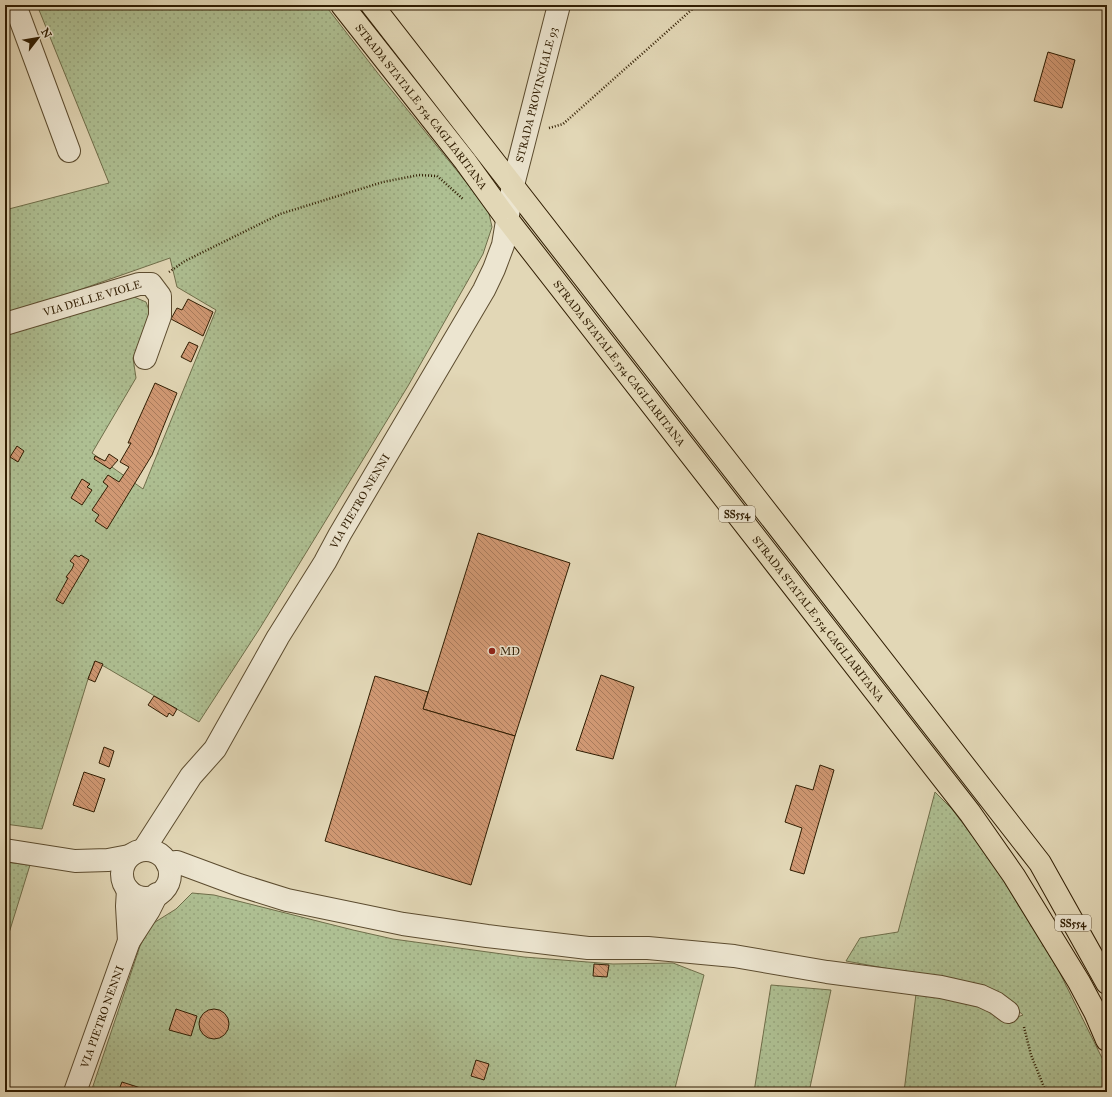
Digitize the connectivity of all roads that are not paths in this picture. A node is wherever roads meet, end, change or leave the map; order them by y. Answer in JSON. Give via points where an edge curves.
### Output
{"nodes":[{"id":1,"x":15,"y":5,"type":"edge"},
{"id":2,"x":342,"y":5,"type":"edge"},
{"id":3,"x":372,"y":5,"type":"edge"},
{"id":4,"x":559,"y":5,"type":"edge"},
{"id":5,"x":69,"y":151,"type":"dead end"},
{"id":6,"x":513,"y":185,"type":"junction"},
{"id":7,"x":507,"y":219,"type":"junction"},
{"id":8,"x":5,"y":324,"type":"edge"},
{"id":9,"x":146,"y":358,"type":"dead end"},
{"id":10,"x":173,"y":802,"type":"junction"},
{"id":11,"x":5,"y":850,"type":"edge"},
{"id":12,"x":137,"y":853,"type":"junction"},
{"id":13,"x":75,"y":861,"type":"junction"},
{"id":14,"x":166,"y":862,"type":"junction"},
{"id":15,"x":234,"y":883,"type":"junction"},
{"id":16,"x":126,"y":886,"type":"junction"},
{"id":17,"x":161,"y":891,"type":"junction"},
{"id":18,"x":129,"y":941,"type":"junction"},
{"id":19,"x":1107,"y":983,"type":"edge"},
{"id":20,"x":1008,"y":1012,"type":"road end"},
{"id":21,"x":1107,"y":1040,"type":"edge"},
{"id":22,"x":75,"y":1092,"type":"edge"}],
"edges":[{"from":1,"to":5,"type":"street"},
{"from":2,"to":7,"type":"main road","name":"STRADA STATALE 554 CAGLIARITANA","number":"SS554","via":[[465,161]]},
{"from":3,"to":6,"type":"main road","number":"SS554"},
{"from":4,"to":6,"type":"street","name":"STRADA PROVINCIALE 93"},
{"from":6,"to":7,"type":"street","name":"VIA PIETRO NENNI"},
{"from":6,"to":19,"type":"main road","number":"SS554","via":[[1040,863]]},
{"from":7,"to":10,"type":"street","name":"VIA PIETRO NENNI","via":[[503,244],[484,290],[325,562],[278,637],[215,749],[191,776]]},
{"from":7,"to":21,"type":"main road","name":"STRADA STATALE 554 CAGLIARITANA","number":"SS554","via":[[970,813],[1014,876],[1075,975]]},
{"from":8,"to":9,"type":"street","name":"VIA DELLE VIOLE","via":[[139,284],[151,284],[160,296],[160,316]]},
{"from":10,"to":12,"type":"street","name":"VIA PIETRO NENNI"},
{"from":10,"to":14,"type":"street","name":"VIA PIETRO NENNI"},
{"from":11,"to":13,"type":"street"},
{"from":12,"to":13,"type":"street","via":[[108,860]]},
{"from":12,"to":14,"type":"street","via":[[151,850],[158,853]]},
{"from":12,"to":16,"type":"street","via":[[124,862],[122,870]]},
{"from":13,"to":16,"type":"street"},
{"from":14,"to":15,"type":"street","via":[[177,862]]},
{"from":14,"to":17,"type":"street","via":[[170,872],[169,880]]},
{"from":15,"to":17,"type":"street","via":[[208,880],[181,884]]},
{"from":15,"to":20,"type":"street","via":[[287,900],[403,924],[588,948],[648,948],[734,956],[827,972],[941,987],[980,996]]},
{"from":16,"to":17,"type":"street","via":[[137,896],[145,898]]},
{"from":16,"to":18,"type":"street","name":"VIA PIETRO NENNI"},
{"from":17,"to":18,"type":"street","name":"VIA PIETRO NENNI"},
{"from":18,"to":22,"type":"street","name":"VIA PIETRO NENNI"}]}
